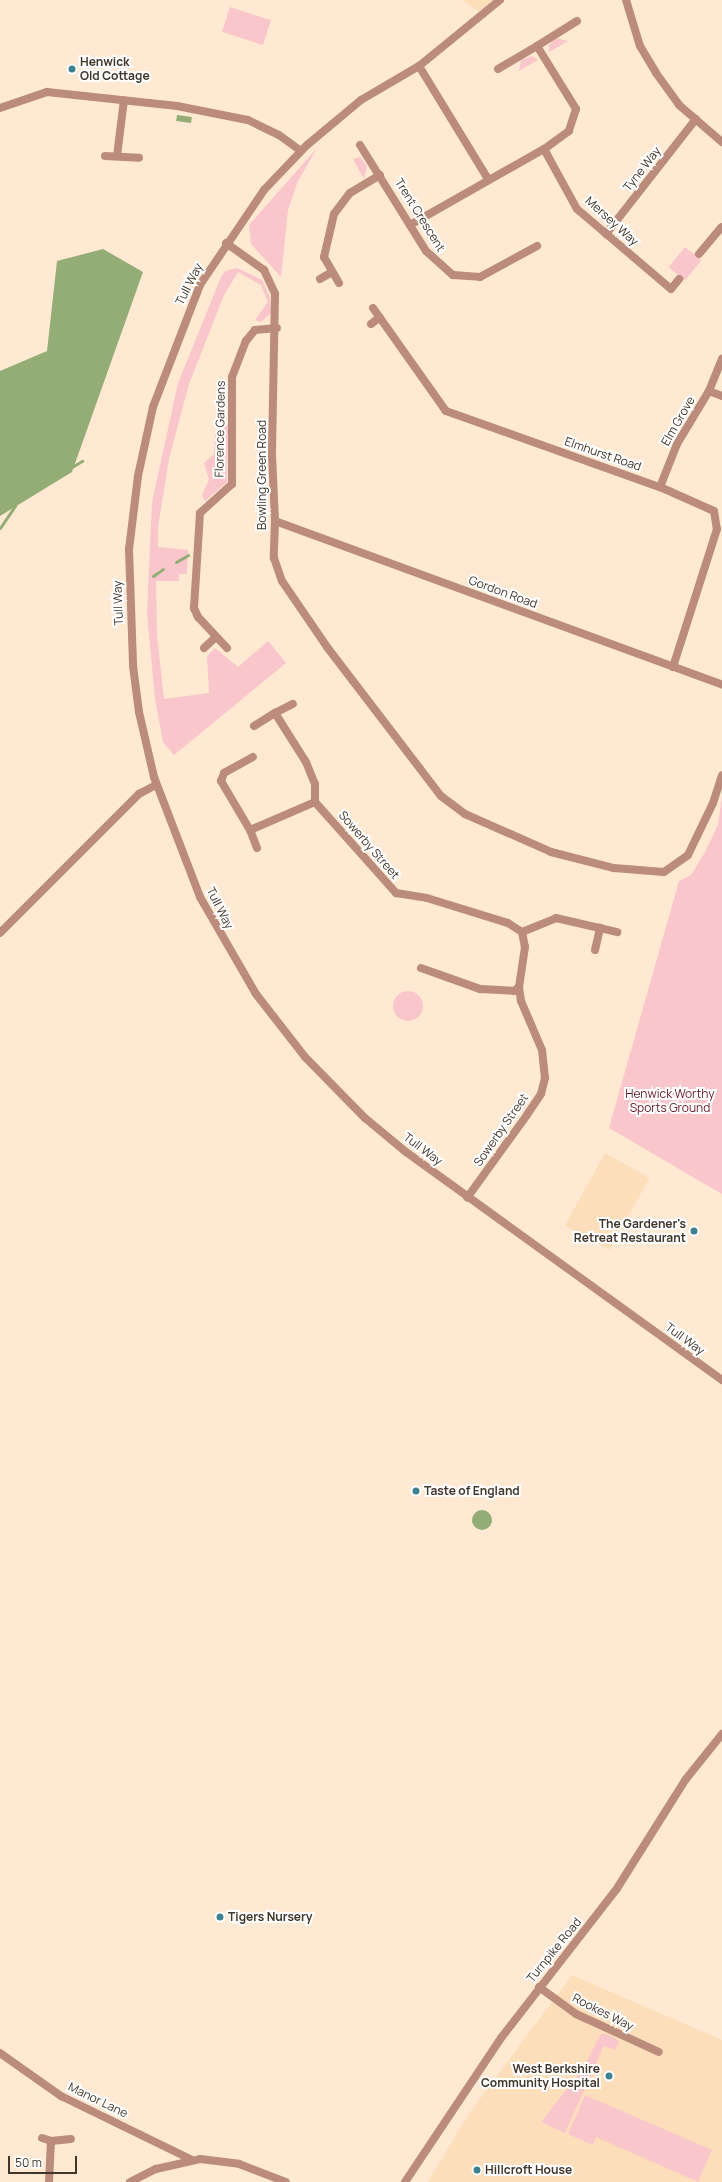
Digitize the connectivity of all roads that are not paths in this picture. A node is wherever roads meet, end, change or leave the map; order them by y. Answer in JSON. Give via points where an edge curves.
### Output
{"nodes":[{"id":1,"x":500,"y":0,"type":"edge"},
{"id":2,"x":626,"y":0,"type":"edge"},
{"id":3,"x":577,"y":21,"type":"dead end"},
{"id":4,"x":538,"y":46,"type":"junction"},
{"id":5,"x":420,"y":66,"type":"junction"},
{"id":6,"x":498,"y":69,"type":"dead end"},
{"id":7,"x":124,"y":100,"type":"junction"},
{"id":8,"x":0,"y":108,"type":"edge"},
{"id":9,"x":696,"y":119,"type":"junction"},
{"id":10,"x":722,"y":142,"type":"edge"},
{"id":11,"x":360,"y":145,"type":"dead end"},
{"id":12,"x":544,"y":149,"type":"junction"},
{"id":13,"x":301,"y":151,"type":"junction"},
{"id":14,"x":105,"y":156,"type":"dead end"},
{"id":15,"x":117,"y":156,"type":"junction"},
{"id":16,"x":139,"y":158,"type":"dead end"},
{"id":17,"x":380,"y":174,"type":"junction"},
{"id":18,"x":488,"y":179,"type":"junction"},
{"id":19,"x":410,"y":225,"type":"junction"},
{"id":20,"x":722,"y":227,"type":"edge"},
{"id":21,"x":606,"y":234,"type":"junction"},
{"id":22,"x":226,"y":243,"type":"junction"},
{"id":23,"x":537,"y":246,"type":"dead end"},
{"id":24,"x":700,"y":254,"type":"dead end"},
{"id":25,"x":332,"y":272,"type":"junction"},
{"id":26,"x":320,"y":279,"type":"dead end"},
{"id":27,"x":680,"y":279,"type":"dead end"},
{"id":28,"x":339,"y":283,"type":"dead end"},
{"id":29,"x":373,"y":308,"type":"dead end"},
{"id":30,"x":380,"y":317,"type":"junction"},
{"id":31,"x":371,"y":324,"type":"dead end"},
{"id":32,"x":277,"y":328,"type":"junction"},
{"id":33,"x":722,"y":359,"type":"edge"},
{"id":34,"x":709,"y":391,"type":"junction"},
{"id":35,"x":722,"y":396,"type":"edge"},
{"id":36,"x":660,"y":487,"type":"junction"},
{"id":37,"x":275,"y":521,"type":"junction"},
{"id":38,"x":216,"y":637,"type":"junction"},
{"id":39,"x":204,"y":648,"type":"dead end"},
{"id":40,"x":227,"y":648,"type":"dead end"},
{"id":41,"x":673,"y":667,"type":"junction"},
{"id":42,"x":722,"y":685,"type":"edge"},
{"id":43,"x":293,"y":704,"type":"dead end"},
{"id":44,"x":275,"y":713,"type":"junction"},
{"id":45,"x":254,"y":726,"type":"dead end"},
{"id":46,"x":253,"y":757,"type":"dead end"},
{"id":47,"x":722,"y":775,"type":"edge"},
{"id":48,"x":156,"y":785,"type":"junction"},
{"id":49,"x":315,"y":802,"type":"junction"},
{"id":50,"x":250,"y":830,"type":"junction"},
{"id":51,"x":258,"y":848,"type":"dead end"},
{"id":52,"x":600,"y":928,"type":"junction"},
{"id":53,"x":522,"y":932,"type":"junction"},
{"id":54,"x":617,"y":932,"type":"dead end"},
{"id":55,"x":0,"y":933,"type":"edge"},
{"id":56,"x":595,"y":950,"type":"dead end"},
{"id":57,"x":421,"y":968,"type":"dead end"},
{"id":58,"x":519,"y":988,"type":"junction"},
{"id":59,"x":467,"y":1198,"type":"junction"},
{"id":60,"x":722,"y":1380,"type":"edge"},
{"id":61,"x":722,"y":1734,"type":"edge"},
{"id":62,"x":539,"y":1987,"type":"junction"},
{"id":63,"x":659,"y":2052,"type":"dead end"},
{"id":64,"x":0,"y":2053,"type":"edge"},
{"id":65,"x":42,"y":2138,"type":"dead end"},
{"id":66,"x":71,"y":2139,"type":"dead end"},
{"id":67,"x":51,"y":2141,"type":"junction"},
{"id":68,"x":192,"y":2160,"type":"junction"},
{"id":69,"x":49,"y":2182,"type":"edge"},
{"id":70,"x":130,"y":2182,"type":"edge"},
{"id":71,"x":286,"y":2182,"type":"edge"},
{"id":72,"x":405,"y":2182,"type":"edge"}],
"edges":[{"from":1,"to":5,"type":"street"},
{"from":2,"to":9,"type":"street","via":[[640,46],[679,105]]},
{"from":3,"to":4,"type":"street"},
{"from":4,"to":6,"type":"street"},
{"from":4,"to":12,"type":"street","via":[[576,109],[569,131]]},
{"from":5,"to":13,"type":"street","via":[[361,100]]},
{"from":5,"to":18,"type":"street"},
{"from":7,"to":8,"type":"street","via":[[47,92]]},
{"from":7,"to":13,"type":"street","via":[[248,120],[279,134]]},
{"from":7,"to":15,"type":"street"},
{"from":9,"to":10,"type":"street"},
{"from":9,"to":21,"type":"street","name":"Tyne Way"},
{"from":11,"to":17,"type":"street","name":"Trent Crescent"},
{"from":12,"to":18,"type":"street"},
{"from":12,"to":21,"type":"street","name":"Mersey Way","via":[[577,209]]},
{"from":13,"to":22,"type":"street","via":[[264,190]]},
{"from":14,"to":15,"type":"street"},
{"from":15,"to":16,"type":"street"},
{"from":17,"to":19,"type":"street","name":"Trent Crescent"},
{"from":17,"to":25,"type":"street","via":[[350,193],[336,208],[324,250]]},
{"from":18,"to":19,"type":"street"},
{"from":19,"to":23,"type":"street","name":"Trent Crescent","via":[[430,257],[449,273],[463,278],[480,277]]},
{"from":20,"to":24,"type":"street"},
{"from":21,"to":27,"type":"street","name":"Mersey Way","via":[[671,289]]},
{"from":22,"to":32,"type":"street","name":"Bowling Green Road","via":[[269,276],[275,294]]},
{"from":22,"to":48,"type":"street","name":"Tull Way","via":[[200,285],[173,350],[153,407],[136,491],[129,549],[133,666]]},
{"from":25,"to":26,"type":"street"},
{"from":25,"to":28,"type":"street"},
{"from":29,"to":30,"type":"street","name":"Elmhurst Road"},
{"from":30,"to":31,"type":"street"},
{"from":30,"to":36,"type":"street","name":"Elmhurst Road","via":[[446,411]]},
{"from":32,"to":37,"type":"street","name":"Bowling Green Road","via":[[272,455]]},
{"from":32,"to":38,"type":"street","name":"Florence Gardens","via":[[255,330],[246,342],[232,377],[232,484],[200,513],[194,608]]},
{"from":33,"to":34,"type":"street","name":"Elm Grove"},
{"from":34,"to":35,"type":"street","name":"Elm Grove"},
{"from":34,"to":36,"type":"street","name":"Elm Grove","via":[[677,444]]},
{"from":36,"to":41,"type":"street","name":"Elmhurst Road","via":[[708,506],[718,520]]},
{"from":37,"to":41,"type":"street","name":"Gordon Road"},
{"from":37,"to":47,"type":"street","name":"Bowling Green Road","via":[[274,558],[282,581],[326,647],[450,804],[496,830],[551,852],[614,868],[654,873],[673,868],[691,850]]},
{"from":38,"to":39,"type":"street"},
{"from":38,"to":40,"type":"street","name":"Florence Gardens"},
{"from":41,"to":42,"type":"street","name":"Gordon Road"},
{"from":43,"to":44,"type":"street"},
{"from":44,"to":45,"type":"street"},
{"from":44,"to":49,"type":"street","via":[[306,762],[315,784]]},
{"from":46,"to":50,"type":"street","via":[[224,773],[220,781]]},
{"from":48,"to":55,"type":"street","via":[[139,794]]},
{"from":48,"to":59,"type":"street","name":"Tull Way","via":[[188,871],[211,920],[272,1016],[305,1057],[365,1118]]},
{"from":49,"to":50,"type":"street"},
{"from":49,"to":53,"type":"street","name":"Sowerby Street","via":[[396,893],[508,923]]},
{"from":50,"to":51,"type":"street"},
{"from":52,"to":53,"type":"street","via":[[556,918]]},
{"from":52,"to":54,"type":"street"},
{"from":52,"to":56,"type":"street"},
{"from":53,"to":58,"type":"street","name":"Sowerby Street","via":[[525,948]]},
{"from":57,"to":58,"type":"street","via":[[480,989],[514,991]]},
{"from":58,"to":59,"type":"street","name":"Sowerby Street","via":[[525,1016],[545,1065],[541,1094]]},
{"from":59,"to":60,"type":"street","name":"Tull Way"},
{"from":61,"to":62,"type":"street","name":"Turnpike Road","via":[[686,1779],[616,1890]]},
{"from":62,"to":63,"type":"street","name":"Rookes Way","via":[[576,2014]]},
{"from":62,"to":72,"type":"street","name":"Turnpike Road"},
{"from":64,"to":68,"type":"street","name":"Manor Lane","via":[[61,2096]]},
{"from":65,"to":67,"type":"street"},
{"from":66,"to":67,"type":"street"},
{"from":67,"to":69,"type":"street"},
{"from":68,"to":70,"type":"street","via":[[156,2169]]},
{"from":68,"to":71,"type":"street","via":[[239,2164]]}]}
